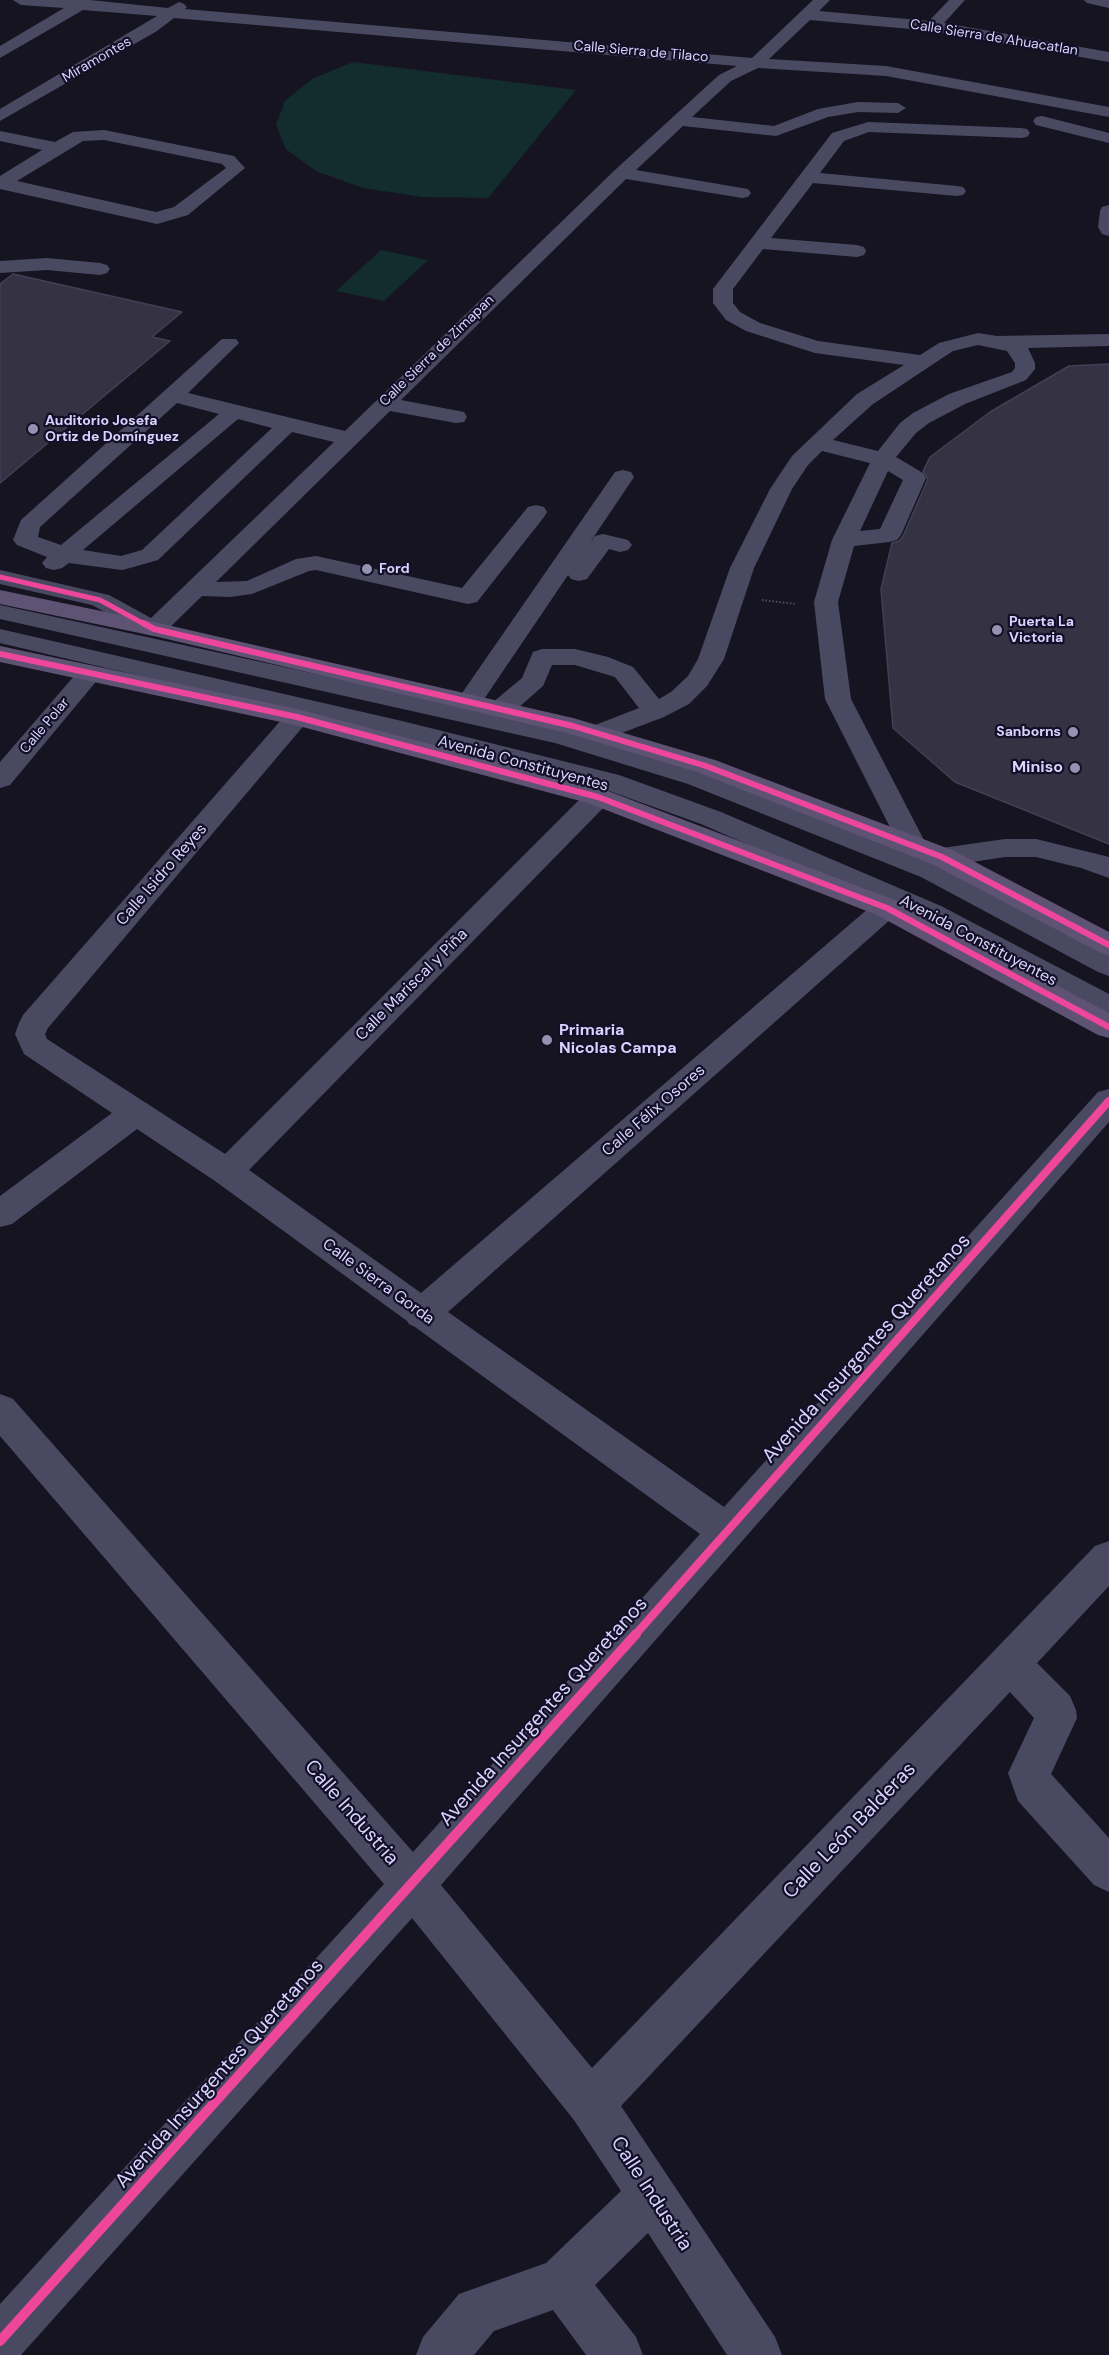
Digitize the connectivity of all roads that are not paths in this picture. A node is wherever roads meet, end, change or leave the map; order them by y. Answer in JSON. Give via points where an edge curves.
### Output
{"nodes":[{"id":1,"x":21,"y":0,"type":"edge"},
{"id":2,"x":191,"y":0,"type":"edge"},
{"id":3,"x":822,"y":0,"type":"edge"},
{"id":4,"x":957,"y":0,"type":"edge"},
{"id":5,"x":1092,"y":0,"type":"edge"},
{"id":6,"x":85,"y":2,"type":"edge"},
{"id":7,"x":1109,"y":3,"type":"edge"},
{"id":8,"x":302,"y":11,"type":"dead end"},
{"id":9,"x":170,"y":13,"type":"junction"},
{"id":10,"x":807,"y":15,"type":"junction"},
{"id":11,"x":284,"y":22,"type":"junction"},
{"id":12,"x":933,"y":26,"type":"junction"},
{"id":13,"x":743,"y":44,"type":"dead end"},
{"id":14,"x":0,"y":53,"type":"edge"},
{"id":15,"x":1109,"y":57,"type":"edge"},
{"id":16,"x":756,"y":63,"type":"junction"},
{"id":17,"x":726,"y":69,"type":"junction"},
{"id":18,"x":914,"y":108,"type":"dead end"},
{"id":19,"x":1109,"y":112,"type":"edge"},
{"id":20,"x":984,"y":115,"type":"dead end"},
{"id":21,"x":0,"y":116,"type":"edge"},
{"id":22,"x":680,"y":122,"type":"junction"},
{"id":23,"x":1021,"y":134,"type":"dead end"},
{"id":24,"x":0,"y":136,"type":"edge"},
{"id":25,"x":1109,"y":138,"type":"edge"},
{"id":26,"x":57,"y":148,"type":"junction"},
{"id":27,"x":622,"y":173,"type":"junction"},
{"id":28,"x":809,"y":177,"type":"junction"},
{"id":29,"x":1,"y":184,"type":"edge"},
{"id":30,"x":957,"y":190,"type":"dead end"},
{"id":31,"x":742,"y":194,"type":"dead end"},
{"id":32,"x":1109,"y":211,"type":"edge"},
{"id":33,"x":1109,"y":230,"type":"edge"},
{"id":34,"x":760,"y":243,"type":"junction"},
{"id":35,"x":857,"y":251,"type":"dead end"},
{"id":36,"x":0,"y":267,"type":"edge"},
{"id":37,"x":100,"y":268,"type":"dead end"},
{"id":38,"x":780,"y":336,"type":"junction"},
{"id":39,"x":1109,"y":340,"type":"edge"},
{"id":40,"x":999,"y":342,"type":"junction"},
{"id":41,"x":229,"y":343,"type":"dead end"},
{"id":42,"x":946,"y":347,"type":"junction"},
{"id":43,"x":1109,"y":350,"type":"edge"},
{"id":44,"x":1022,"y":356,"type":"junction"},
{"id":45,"x":921,"y":361,"type":"junction"},
{"id":46,"x":913,"y":384,"type":"junction"},
{"id":47,"x":173,"y":396,"type":"junction"},
{"id":48,"x":957,"y":399,"type":"junction"},
{"id":49,"x":384,"y":403,"type":"junction"},
{"id":50,"x":234,"y":412,"type":"junction"},
{"id":51,"x":456,"y":417,"type":"dead end"},
{"id":52,"x":287,"y":425,"type":"junction"},
{"id":53,"x":348,"y":438,"type":"junction"},
{"id":54,"x":818,"y":443,"type":"junction"},
{"id":55,"x":883,"y":459,"type":"junction"},
{"id":56,"x":623,"y":477,"type":"dead end"},
{"id":57,"x":536,"y":512,"type":"dead end"},
{"id":58,"x":844,"y":540,"type":"junction"},
{"id":59,"x":620,"y":545,"type":"dead end"},
{"id":60,"x":65,"y":555,"type":"junction"},
{"id":61,"x":0,"y":578,"type":"edge"},
{"id":62,"x":29,"y":584,"type":"junction"},
{"id":63,"x":196,"y":588,"type":"junction"},
{"id":64,"x":0,"y":597,"type":"edge"},
{"id":65,"x":0,"y":612,"type":"edge"},
{"id":66,"x":154,"y":629,"type":"junction"},
{"id":67,"x":0,"y":636,"type":"edge"},
{"id":68,"x":0,"y":654,"type":"edge"},
{"id":69,"x":542,"y":657,"type":"junction"},
{"id":70,"x":90,"y":673,"type":"junction"},
{"id":71,"x":469,"y":702,"type":"junction"},
{"id":72,"x":501,"y":709,"type":"junction"},
{"id":73,"x":655,"y":711,"type":"junction"},
{"id":74,"x":297,"y":717,"type":"junction"},
{"id":75,"x":598,"y":733,"type":"junction"},
{"id":76,"x":0,"y":779,"type":"edge"},
{"id":77,"x":598,"y":797,"type":"junction"},
{"id":78,"x":913,"y":846,"type":"junction"},
{"id":79,"x":942,"y":857,"type":"junction"},
{"id":80,"x":1109,"y":868,"type":"edge"},
{"id":81,"x":887,"y":908,"type":"junction"},
{"id":82,"x":1109,"y":945,"type":"edge"},
{"id":83,"x":1109,"y":965,"type":"edge"},
{"id":84,"x":1109,"y":1007,"type":"edge"},
{"id":85,"x":1109,"y":1027,"type":"edge"},
{"id":86,"x":30,"y":1034,"type":"joint"},
{"id":87,"x":1109,"y":1101,"type":"edge"},
{"id":88,"x":135,"y":1113,"type":"junction"},
{"id":89,"x":227,"y":1172,"type":"junction"},
{"id":90,"x":0,"y":1214,"type":"edge"},
{"id":91,"x":421,"y":1314,"type":"junction"},
{"id":92,"x":0,"y":1410,"type":"edge"},
{"id":93,"x":726,"y":1532,"type":"junction"},
{"id":94,"x":1109,"y":1559,"type":"edge"},
{"id":95,"x":1010,"y":1663,"type":"junction"},
{"id":96,"x":1109,"y":1870,"type":"edge"},
{"id":97,"x":413,"y":1885,"type":"junction"},
{"id":98,"x":591,"y":2103,"type":"junction"},
{"id":99,"x":651,"y":2194,"type":"junction"},
{"id":100,"x":562,"y":2282,"type":"junction"},
{"id":101,"x":0,"y":2341,"type":"edge"},
{"id":102,"x":441,"y":2355,"type":"edge"},
{"id":103,"x":618,"y":2355,"type":"edge"},
{"id":104,"x":757,"y":2355,"type":"edge"}],
"edges":[{"from":1,"to":6,"type":"street","name":"Calle Sierra de Tilaco"},
{"from":2,"to":9,"type":"street","name":"Miramontes"},
{"from":3,"to":10,"type":"street","name":"Calle Sierra de Zimapan"},
{"from":4,"to":12,"type":"street"},
{"from":5,"to":7,"type":"street"},
{"from":6,"to":9,"type":"street","name":"Calle Sierra de Tilaco"},
{"from":6,"to":14,"type":"street"},
{"from":8,"to":11,"type":"street"},
{"from":9,"to":11,"type":"street","name":"Calle Sierra de Tilaco"},
{"from":9,"to":21,"type":"street","name":"Miramontes"},
{"from":10,"to":12,"type":"street","name":"Calle Sierra de Ahuacatlan"},
{"from":10,"to":16,"type":"street","name":"Calle Sierra de Zimapan"},
{"from":11,"to":17,"type":"street","name":"Calle Sierra de Tilaco"},
{"from":12,"to":15,"type":"street","name":"Calle Sierra de Ahuacatlan"},
{"from":13,"to":17,"type":"street","name":"Calle Sierra de Zimapan"},
{"from":16,"to":17,"type":"street","name":"Calle Sierra de Zimapan"},
{"from":16,"to":19,"type":"street","via":[[885,71]]},
{"from":17,"to":22,"type":"street","name":"Calle Sierra de Zimapan"},
{"from":18,"to":22,"type":"street","via":[[858,107],[824,113],[776,131]]},
{"from":20,"to":25,"type":"street","via":[[1042,122]]},
{"from":22,"to":27,"type":"street","name":"Calle Sierra de Zimapan"},
{"from":23,"to":28,"type":"street","via":[[868,127],[838,137]]},
{"from":24,"to":26,"type":"street"},
{"from":26,"to":29,"type":"street"},
{"from":26,"to":29,"type":"street","via":[[79,136],[104,135],[228,160],[236,168],[181,211],[157,218]]},
{"from":27,"to":31,"type":"street"},
{"from":27,"to":49,"type":"street","name":"Calle Sierra de Zimapan"},
{"from":28,"to":30,"type":"street"},
{"from":28,"to":34,"type":"street"},
{"from":32,"to":33,"type":"street"},
{"from":34,"to":35,"type":"street"},
{"from":34,"to":38,"type":"street","via":[[723,289],[723,303],[733,316]]},
{"from":36,"to":37,"type":"street","via":[[47,264]]},
{"from":38,"to":42,"type":"street","via":[[804,333]]},
{"from":38,"to":45,"type":"street","via":[[815,347]]},
{"from":39,"to":40,"type":"street"},
{"from":40,"to":42,"type":"street","via":[[978,339]]},
{"from":40,"to":44,"type":"street","via":[[1014,346]]},
{"from":41,"to":47,"type":"street"},
{"from":42,"to":45,"type":"street"},
{"from":43,"to":44,"type":"street"},
{"from":44,"to":48,"type":"street","via":[[1025,369],[1019,376]]},
{"from":45,"to":46,"type":"street"},
{"from":46,"to":48,"type":"street"},
{"from":46,"to":54,"type":"street","via":[[865,399]]},
{"from":47,"to":50,"type":"street"},
{"from":47,"to":60,"type":"street","via":[[29,525],[25,540]]},
{"from":48,"to":55,"type":"street","via":[[908,428]]},
{"from":49,"to":51,"type":"street"},
{"from":49,"to":53,"type":"street","name":"Calle Sierra de Zimapan"},
{"from":50,"to":52,"type":"street"},
{"from":50,"to":60,"type":"street"},
{"from":52,"to":53,"type":"street"},
{"from":52,"to":60,"type":"street","via":[[150,555],[122,563]]},
{"from":53,"to":63,"type":"street","name":"Calle Sierra de Zimapan"},
{"from":54,"to":55,"type":"street"},
{"from":54,"to":73,"type":"street","via":[[781,489],[742,568],[711,659],[698,681],[680,698]]},
{"from":55,"to":58,"type":"street"},
{"from":55,"to":58,"type":"street","via":[[915,478],[889,536]]},
{"from":56,"to":71,"type":"street"},
{"from":57,"to":63,"type":"street","via":[[468,597],[316,563],[304,564],[252,587]]},
{"from":58,"to":78,"type":"street","via":[[826,602],[838,699]]},
{"from":59,"to":69,"type":"street","via":[[603,541],[544,623],[540,632]]},
{"from":60,"to":62,"type":"street"},
{"from":61,"to":62,"type":"street"},
{"from":62,"to":66,"type":"street","via":[[100,600]]},
{"from":63,"to":66,"type":"street","name":"Calle Sierra de Zimapan"},
{"from":64,"to":66,"type":"main road"},
{"from":65,"to":83,"type":"street","via":[[560,736],[698,778],[931,870]]},
{"from":66,"to":71,"type":"main road"},
{"from":67,"to":84,"type":"street","via":[[609,781],[711,818],[931,914]]},
{"from":68,"to":70,"type":"main road","name":"Avenida Constituyentes"},
{"from":69,"to":72,"type":"street","via":[[534,681]]},
{"from":69,"to":73,"type":"street","via":[[575,657],[624,672]]},
{"from":70,"to":74,"type":"main road","name":"Avenida Constituyentes"},
{"from":70,"to":76,"type":"street","name":"Calle Polar"},
{"from":71,"to":72,"type":"main road"},
{"from":72,"to":75,"type":"main road"},
{"from":73,"to":75,"type":"street"},
{"from":74,"to":77,"type":"main road","name":"Avenida Constituyentes"},
{"from":74,"to":86,"type":"street","name":"Calle Isidro Reyes","via":[[34,1023]]},
{"from":75,"to":78,"type":"main road","via":[[706,766]]},
{"from":77,"to":81,"type":"main road","name":"Avenida Constituyentes"},
{"from":77,"to":89,"type":"street","name":"Calle Mariscal y Piña"},
{"from":78,"to":79,"type":"main road"},
{"from":79,"to":80,"type":"street","via":[[1036,848]]},
{"from":79,"to":82,"type":"main road"},
{"from":81,"to":85,"type":"main road","name":"Avenida Constituyentes"},
{"from":81,"to":91,"type":"street","name":"Calle Félix Osores"},
{"from":86,"to":88,"type":"street","name":"Calle Sierra Gorda","via":[[35,1046]]},
{"from":87,"to":93,"type":"street","name":"Avenida Insurgentes Queretanos"},
{"from":88,"to":89,"type":"street","name":"Calle Sierra Gorda"},
{"from":88,"to":90,"type":"street"},
{"from":89,"to":91,"type":"street","name":"Calle Sierra Gorda"},
{"from":91,"to":93,"type":"street","name":"Calle Sierra Gorda"},
{"from":92,"to":97,"type":"street","name":"Calle Industria"},
{"from":93,"to":97,"type":"street","name":"Avenida Insurgentes Queretanos"},
{"from":94,"to":95,"type":"street","name":"Calle León Balderas"},
{"from":95,"to":96,"type":"street","via":[[1055,1710],[1056,1718],[1029,1773],[1034,1786]]},
{"from":95,"to":98,"type":"street","name":"Calle León Balderas"},
{"from":97,"to":98,"type":"street","name":"Calle Industria"},
{"from":97,"to":101,"type":"street","name":"Avenida Insurgentes Queretanos"},
{"from":98,"to":99,"type":"street","name":"Calle Industria"},
{"from":99,"to":100,"type":"street"},
{"from":99,"to":104,"type":"street","name":"Calle Industria"},
{"from":100,"to":102,"type":"street","via":[[477,2312]]},
{"from":100,"to":103,"type":"street"}]}
